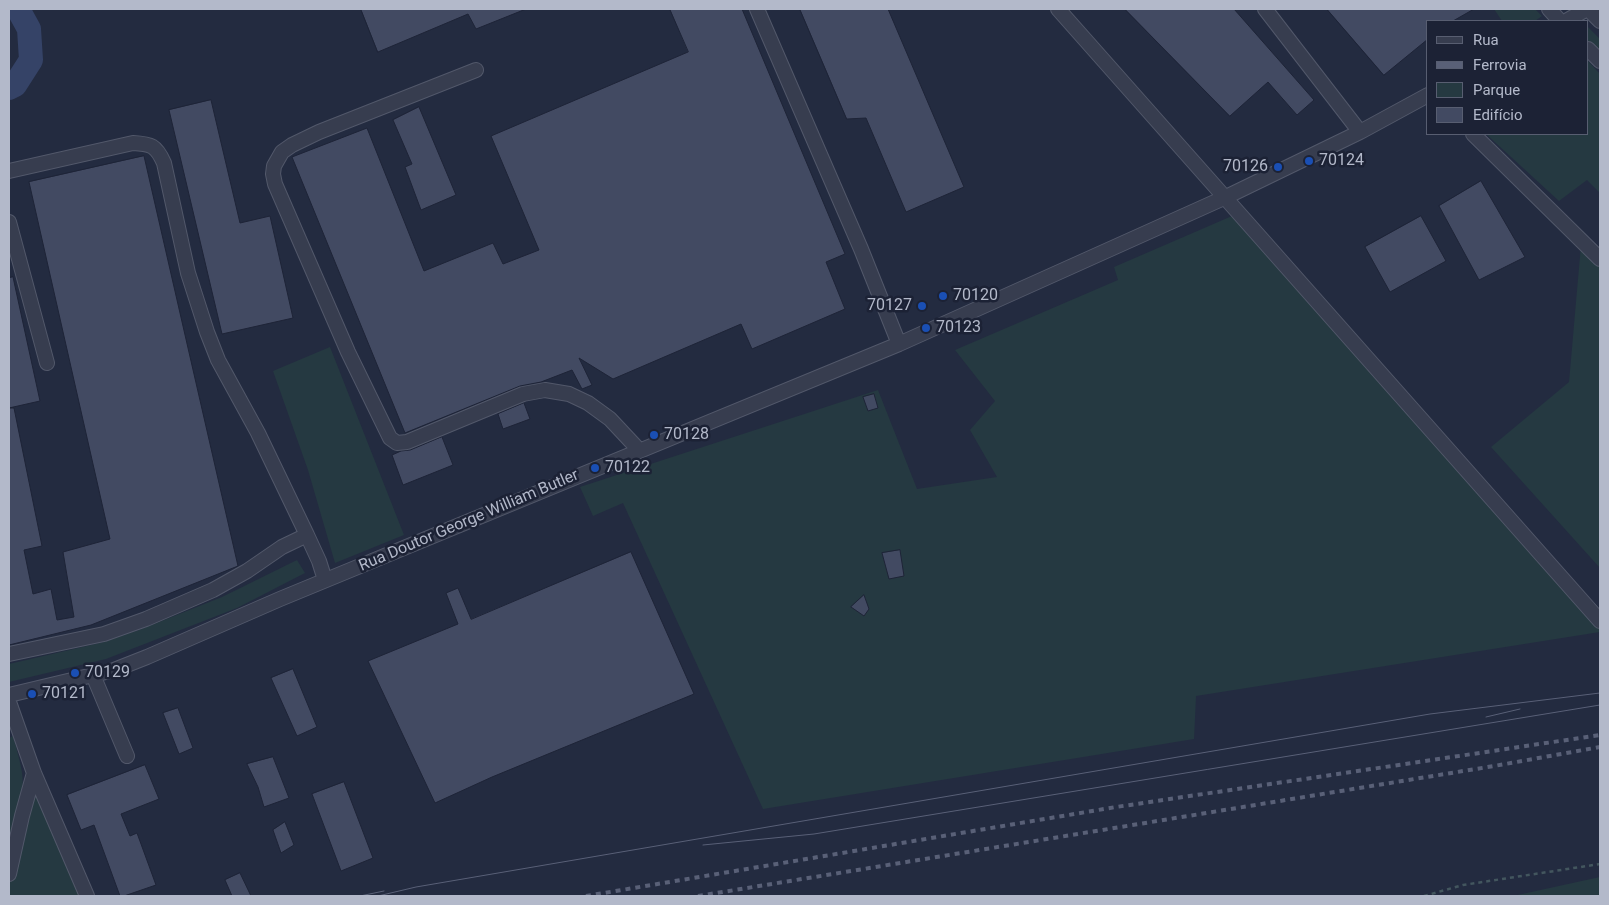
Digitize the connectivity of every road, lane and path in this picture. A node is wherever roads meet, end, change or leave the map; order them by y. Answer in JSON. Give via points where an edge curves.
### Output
{"nodes":[{"id":1,"x":757,"y":9,"type":"edge"},
{"id":2,"x":1058,"y":9,"type":"edge"},
{"id":3,"x":1265,"y":9,"type":"edge"},
{"id":4,"x":1549,"y":9,"type":"edge"},
{"id":5,"x":1587,"y":9,"type":"edge"},
{"id":6,"x":1559,"y":20,"type":"edge"},
{"id":7,"x":1568,"y":20,"type":"edge"},
{"id":8,"x":1600,"y":22,"type":"edge"},
{"id":9,"x":1589,"y":50,"type":"edge"},
{"id":10,"x":1600,"y":61,"type":"edge"},
{"id":11,"x":476,"y":70,"type":"dead end"},
{"id":12,"x":1426,"y":97,"type":"edge"},
{"id":13,"x":1360,"y":132,"type":"junction"},
{"id":14,"x":1474,"y":135,"type":"edge"},
{"id":15,"x":9,"y":171,"type":"edge"},
{"id":16,"x":1226,"y":197,"type":"junction"},
{"id":17,"x":9,"y":222,"type":"edge"},
{"id":18,"x":1600,"y":259,"type":"edge"},
{"id":19,"x":899,"y":344,"type":"junction"},
{"id":20,"x":47,"y":363,"type":"dead end"},
{"id":21,"x":639,"y":450,"type":"junction"},
{"id":22,"x":307,"y":535,"type":"junction"},
{"id":23,"x":325,"y":580,"type":"junction"},
{"id":24,"x":1600,"y":622,"type":"edge"},
{"id":25,"x":9,"y":654,"type":"edge"},
{"id":26,"x":93,"y":675,"type":"junction"},
{"id":27,"x":9,"y":695,"type":"edge"},
{"id":28,"x":9,"y":702,"type":"edge"},
{"id":29,"x":127,"y":756,"type":"dead end"},
{"id":30,"x":34,"y":773,"type":"junction"},
{"id":31,"x":1600,"y":864,"type":"edge"},
{"id":32,"x":9,"y":874,"type":"edge"},
{"id":33,"x":87,"y":896,"type":"edge"},
{"id":34,"x":1424,"y":896,"type":"edge"}],
"edges":[{"from":1,"to":19,"type":"street"},
{"from":2,"to":16,"type":"street"},
{"from":3,"to":13,"type":"street"},
{"from":4,"to":6,"type":"street"},
{"from":5,"to":7,"type":"street"},
{"from":5,"to":8,"type":"street"},
{"from":9,"to":10,"type":"street"},
{"from":11,"to":21,"type":"street","via":[[292,144],[277,158],[273,174],[275,184],[348,352],[390,438],[397,443],[407,442],[523,394],[545,390],[569,394],[588,403],[610,419]]},
{"from":12,"to":13,"type":"street","name":"Rua Doutor George William Butler"},
{"from":13,"to":16,"type":"street","name":"Rua Doutor George William Butler"},
{"from":14,"to":18,"type":"street"},
{"from":15,"to":22,"type":"street","via":[[132,144],[155,147],[164,162],[188,273],[207,332],[218,360]]},
{"from":16,"to":19,"type":"street","name":"Rua Doutor George William Butler"},
{"from":16,"to":24,"type":"street"},
{"from":17,"to":20,"type":"street"},
{"from":19,"to":21,"type":"street","name":"Rua Doutor George William Butler"},
{"from":21,"to":23,"type":"street","name":"Rua Doutor George William Butler"},
{"from":22,"to":23,"type":"street"},
{"from":22,"to":25,"type":"street","via":[[213,590],[146,618],[104,634]]},
{"from":23,"to":26,"type":"street","name":"Rua Doutor George William Butler","via":[[147,657]]},
{"from":26,"to":27,"type":"street","name":"Rua Doutor George William Butler"},
{"from":26,"to":29,"type":"street"},
{"from":28,"to":30,"type":"street"},
{"from":30,"to":32,"type":"street"},
{"from":30,"to":33,"type":"street"},
{"from":31,"to":34,"type":"path","via":[[1463,885]]}]}
